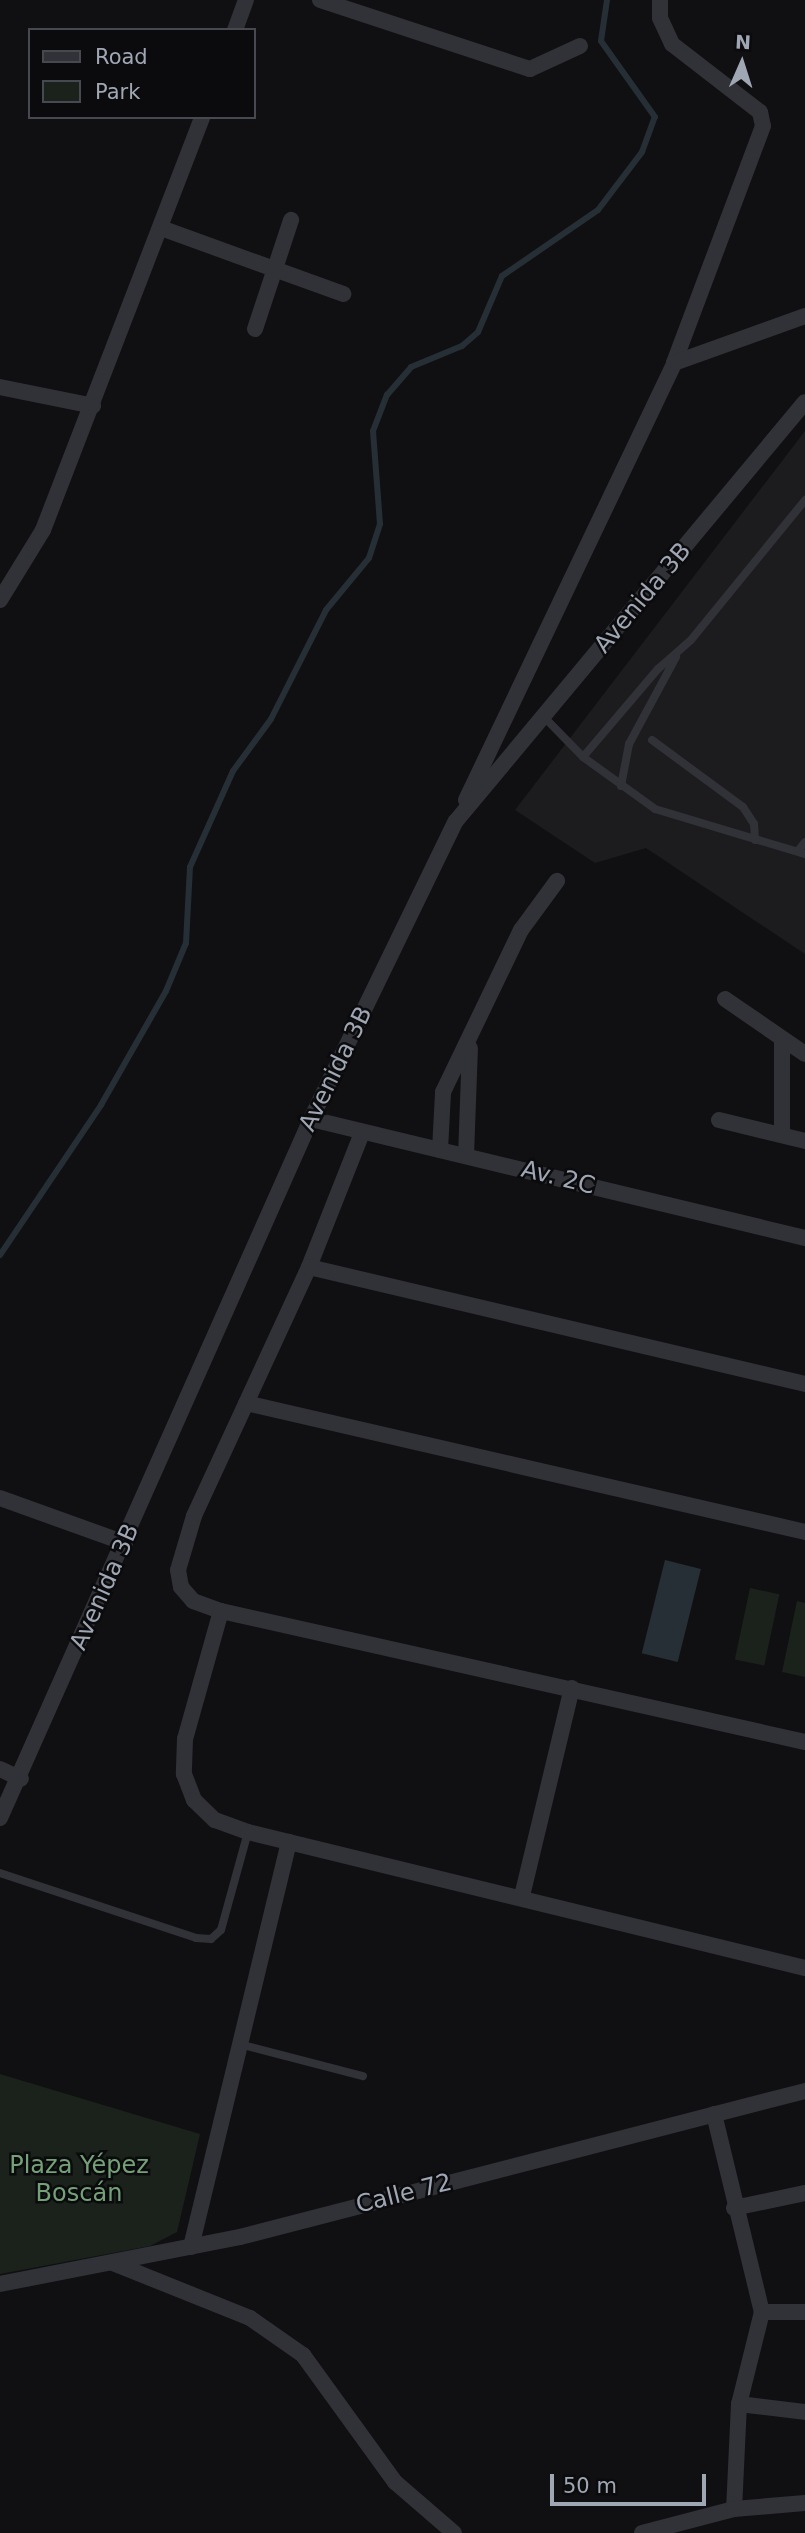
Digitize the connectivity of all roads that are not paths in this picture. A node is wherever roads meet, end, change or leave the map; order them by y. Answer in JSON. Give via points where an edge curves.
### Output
{"nodes":[{"id":1,"x":246,"y":0,"type":"edge"},
{"id":2,"x":320,"y":0,"type":"edge"},
{"id":3,"x":660,"y":0,"type":"edge"},
{"id":4,"x":236,"y":28,"type":"edge"},
{"id":5,"x":580,"y":46,"type":"dead end"},
{"id":6,"x":201,"y":119,"type":"edge"},
{"id":7,"x":291,"y":220,"type":"dead end"},
{"id":8,"x":161,"y":228,"type":"junction"},
{"id":9,"x":275,"y":271,"type":"junction"},
{"id":10,"x":343,"y":294,"type":"dead end"},
{"id":11,"x":805,"y":316,"type":"edge"},
{"id":12,"x":255,"y":329,"type":"dead end"},
{"id":13,"x":674,"y":363,"type":"junction"},
{"id":14,"x":0,"y":387,"type":"edge"},
{"id":15,"x":805,"y":402,"type":"edge"},
{"id":16,"x":93,"y":406,"type":"junction"},
{"id":17,"x":805,"y":500,"type":"edge"},
{"id":18,"x":0,"y":600,"type":"edge"},
{"id":19,"x":679,"y":651,"type":"junction"},
{"id":20,"x":544,"y":717,"type":"junction"},
{"id":21,"x":652,"y":740,"type":"dead end"},
{"id":22,"x":583,"y":757,"type":"junction"},
{"id":23,"x":621,"y":786,"type":"junction"},
{"id":24,"x":456,"y":821,"type":"junction"},
{"id":25,"x":755,"y":840,"type":"junction"},
{"id":26,"x":805,"y":842,"type":"edge"},
{"id":27,"x":802,"y":853,"type":"edge"},
{"id":28,"x":557,"y":881,"type":"dead end"},
{"id":29,"x":725,"y":999,"type":"dead end"},
{"id":30,"x":782,"y":1039,"type":"junction"},
{"id":31,"x":471,"y":1042,"type":"junction"},
{"id":32,"x":805,"y":1054,"type":"edge"},
{"id":33,"x":311,"y":1119,"type":"junction"},
{"id":34,"x":719,"y":1120,"type":"dead end"},
{"id":35,"x":362,"y":1133,"type":"junction"},
{"id":36,"x":782,"y":1135,"type":"junction"},
{"id":37,"x":805,"y":1140,"type":"edge"},
{"id":38,"x":440,"y":1150,"type":"junction"},
{"id":39,"x":466,"y":1156,"type":"junction"},
{"id":40,"x":805,"y":1238,"type":"edge"},
{"id":41,"x":309,"y":1266,"type":"junction"},
{"id":42,"x":805,"y":1384,"type":"edge"},
{"id":43,"x":246,"y":1403,"type":"junction"},
{"id":44,"x":0,"y":1497,"type":"edge"},
{"id":45,"x":805,"y":1532,"type":"edge"},
{"id":46,"x":125,"y":1543,"type":"junction"},
{"id":47,"x":220,"y":1611,"type":"junction"},
{"id":48,"x":572,"y":1688,"type":"junction"},
{"id":49,"x":805,"y":1742,"type":"edge"},
{"id":50,"x":0,"y":1769,"type":"edge"},
{"id":51,"x":21,"y":1779,"type":"junction"},
{"id":52,"x":0,"y":1818,"type":"edge"},
{"id":53,"x":248,"y":1832,"type":"junction"},
{"id":54,"x":289,"y":1842,"type":"junction"},
{"id":55,"x":0,"y":1873,"type":"edge"},
{"id":56,"x":522,"y":1896,"type":"junction"},
{"id":57,"x":805,"y":1968,"type":"edge"},
{"id":58,"x":239,"y":2044,"type":"junction"},
{"id":59,"x":363,"y":2076,"type":"dead end"},
{"id":60,"x":805,"y":2091,"type":"edge"},
{"id":61,"x":714,"y":2114,"type":"junction"},
{"id":62,"x":805,"y":2193,"type":"edge"},
{"id":63,"x":734,"y":2208,"type":"junction"},
{"id":64,"x":191,"y":2247,"type":"junction"},
{"id":65,"x":113,"y":2263,"type":"junction"},
{"id":66,"x":0,"y":2284,"type":"edge"},
{"id":67,"x":762,"y":2312,"type":"junction"},
{"id":68,"x":805,"y":2312,"type":"edge"},
{"id":69,"x":739,"y":2404,"type":"junction"},
{"id":70,"x":805,"y":2412,"type":"edge"},
{"id":71,"x":805,"y":2503,"type":"edge"},
{"id":72,"x":734,"y":2509,"type":"junction"},
{"id":73,"x":454,"y":2533,"type":"edge"},
{"id":74,"x":642,"y":2533,"type":"edge"}],
"edges":[{"from":1,"to":4,"type":"street"},
{"from":2,"to":5,"type":"street","via":[[530,69]]},
{"from":3,"to":13,"type":"street","via":[[660,18],[672,44],[760,112],[763,126]]},
{"from":6,"to":8,"type":"street"},
{"from":7,"to":9,"type":"street"},
{"from":8,"to":9,"type":"street"},
{"from":8,"to":16,"type":"street"},
{"from":9,"to":10,"type":"street"},
{"from":9,"to":12,"type":"street"},
{"from":11,"to":13,"type":"street"},
{"from":13,"to":24,"type":"street"},
{"from":14,"to":16,"type":"street"},
{"from":15,"to":20,"type":"street","name":"Avenida 3B"},
{"from":16,"to":18,"type":"street","via":[[43,530]]},
{"from":17,"to":19,"type":"lane"},
{"from":19,"to":22,"type":"lane","via":[[636,693]]},
{"from":19,"to":23,"type":"lane","via":[[629,744]]},
{"from":20,"to":22,"type":"lane"},
{"from":20,"to":24,"type":"street","name":"Avenida 3B"},
{"from":21,"to":25,"type":"lane","via":[[743,807],[754,824]]},
{"from":22,"to":23,"type":"lane"},
{"from":23,"to":25,"type":"lane","via":[[654,809]]},
{"from":24,"to":33,"type":"street","name":"Avenida 3B"},
{"from":25,"to":27,"type":"lane"},
{"from":26,"to":27,"type":"lane"},
{"from":28,"to":31,"type":"street","via":[[520,930]]},
{"from":29,"to":30,"type":"street"},
{"from":30,"to":32,"type":"street"},
{"from":30,"to":36,"type":"street"},
{"from":31,"to":38,"type":"street","via":[[443,1092]]},
{"from":31,"to":39,"type":"street"},
{"from":33,"to":35,"type":"street","name":"Av. 2C"},
{"from":33,"to":46,"type":"street","name":"Avenida 3B"},
{"from":34,"to":36,"type":"street"},
{"from":35,"to":38,"type":"street","name":"Av. 2C"},
{"from":35,"to":41,"type":"street"},
{"from":36,"to":37,"type":"street"},
{"from":38,"to":39,"type":"street","name":"Av. 2C"},
{"from":39,"to":40,"type":"street","name":"Av. 2C"},
{"from":41,"to":42,"type":"street"},
{"from":41,"to":43,"type":"street"},
{"from":43,"to":45,"type":"street"},
{"from":43,"to":47,"type":"street","via":[[194,1516],[178,1570],[181,1587],[193,1601]]},
{"from":44,"to":46,"type":"street"},
{"from":46,"to":51,"type":"street","name":"Avenida 3B"},
{"from":47,"to":48,"type":"street"},
{"from":47,"to":53,"type":"street","via":[[191,1704],[184,1774],[194,1800],[215,1820]]},
{"from":48,"to":49,"type":"street"},
{"from":48,"to":56,"type":"street"},
{"from":50,"to":51,"type":"street"},
{"from":51,"to":52,"type":"street","name":"Avenida 3B"},
{"from":53,"to":54,"type":"street"},
{"from":53,"to":55,"type":"lane","via":[[221,1930],[211,1939],[196,1938]]},
{"from":54,"to":56,"type":"street"},
{"from":54,"to":58,"type":"street"},
{"from":56,"to":57,"type":"street"},
{"from":58,"to":59,"type":"lane"},
{"from":58,"to":64,"type":"street"},
{"from":60,"to":61,"type":"street","name":"Calle 72"},
{"from":61,"to":63,"type":"street"},
{"from":61,"to":64,"type":"street","name":"Calle 72"},
{"from":62,"to":63,"type":"street"},
{"from":63,"to":67,"type":"street"},
{"from":64,"to":65,"type":"street","name":"Calle 72"},
{"from":65,"to":66,"type":"street","name":"Calle 72"},
{"from":65,"to":73,"type":"street","via":[[250,2318],[303,2355],[395,2482]]},
{"from":67,"to":68,"type":"street"},
{"from":67,"to":69,"type":"street"},
{"from":69,"to":70,"type":"street"},
{"from":69,"to":72,"type":"street"},
{"from":71,"to":72,"type":"street"},
{"from":72,"to":74,"type":"street"}]}
